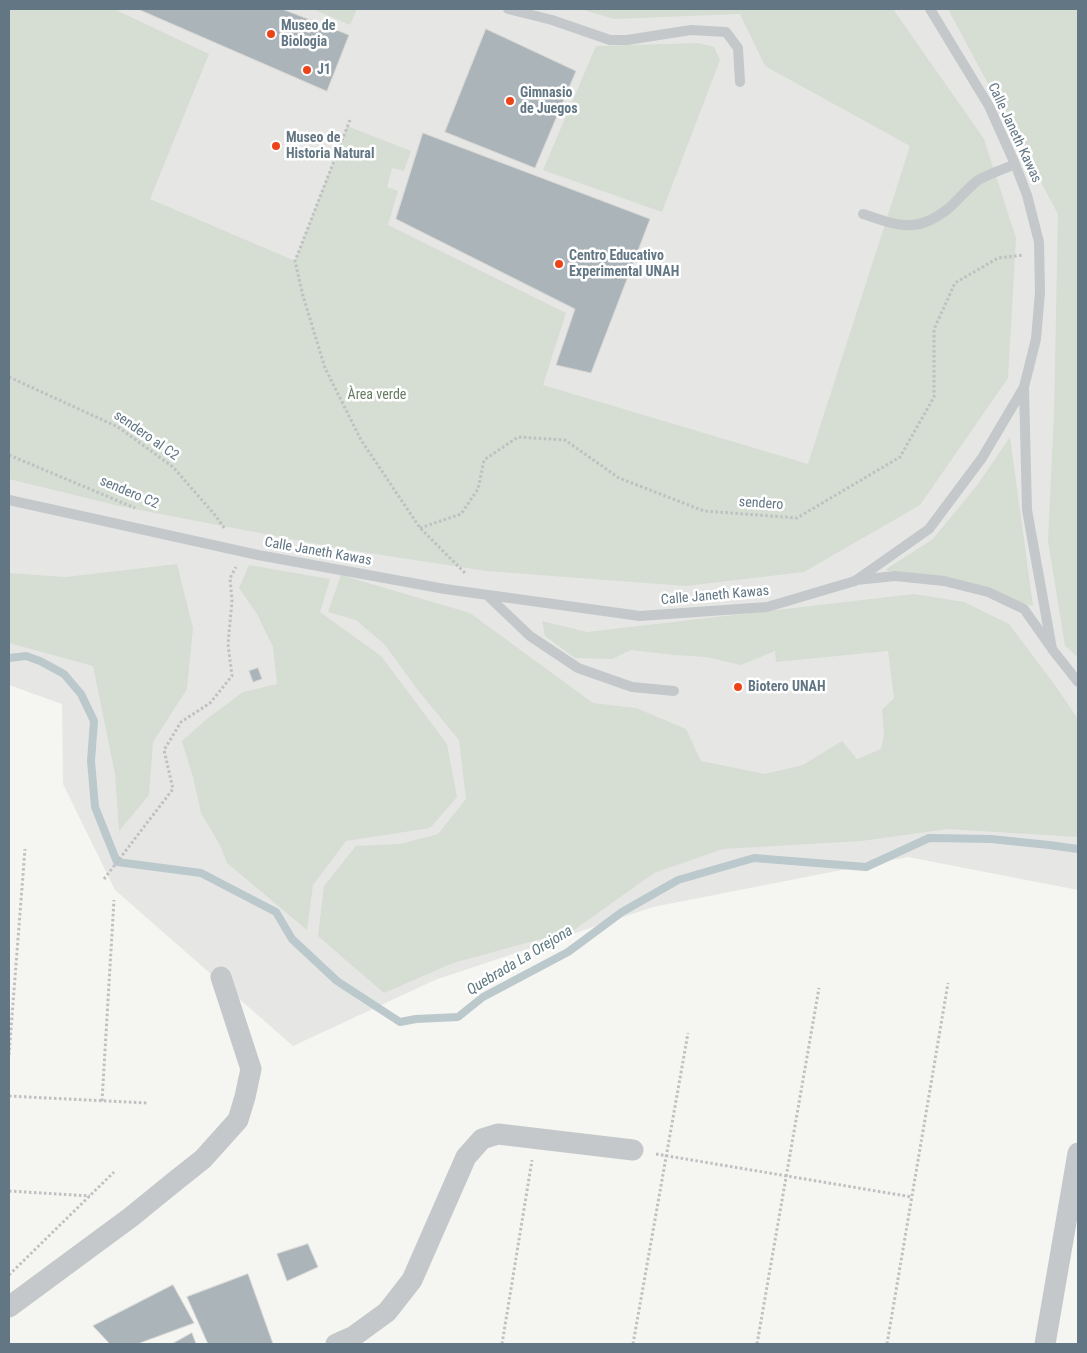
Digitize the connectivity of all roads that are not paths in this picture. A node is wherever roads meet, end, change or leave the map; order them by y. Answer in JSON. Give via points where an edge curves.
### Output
{"nodes":[{"id":1,"x":508,"y":9,"type":"edge"},
{"id":2,"x":930,"y":9,"type":"edge"},
{"id":3,"x":740,"y":82,"type":"dead end"},
{"id":4,"x":1015,"y":164,"type":"junction"},
{"id":5,"x":863,"y":214,"type":"dead end"},
{"id":6,"x":1024,"y":387,"type":"junction"},
{"id":7,"x":9,"y":500,"type":"edge"},
{"id":8,"x":855,"y":580,"type":"junction"},
{"id":9,"x":487,"y":596,"type":"junction"},
{"id":10,"x":1052,"y":649,"type":"junction"},
{"id":11,"x":1078,"y":682,"type":"edge"},
{"id":12,"x":674,"y":691,"type":"dead end"},
{"id":13,"x":221,"y":977,"type":"dead end"},
{"id":14,"x":633,"y":1150,"type":"road end"},
{"id":15,"x":1078,"y":1153,"type":"edge"},
{"id":16,"x":1075,"y":1187,"type":"edge"},
{"id":17,"x":9,"y":1308,"type":"edge"},
{"id":18,"x":336,"y":1344,"type":"edge"},
{"id":19,"x":1045,"y":1344,"type":"edge"}],
"edges":[{"from":1,"to":3,"type":"lane","via":[[610,40],[691,30],[726,32],[738,48]]},
{"from":2,"to":4,"type":"lane","name":"Calle Janeth Kawas","via":[[989,106]]},
{"from":4,"to":5,"type":"lane","via":[[978,180],[932,220],[912,226],[894,225]]},
{"from":4,"to":6,"type":"lane","name":"Calle Janeth Kawas","via":[[1027,194],[1039,242],[1040,292],[1036,338]]},
{"from":6,"to":8,"type":"lane","name":"Calle Janeth Kawas","via":[[982,458],[928,529]]},
{"from":6,"to":10,"type":"lane","via":[[1027,510]]},
{"from":7,"to":9,"type":"lane","name":"Calle Janeth Kawas","via":[[241,552]]},
{"from":8,"to":9,"type":"lane","name":"Calle Janeth Kawas","via":[[767,607],[640,616]]},
{"from":8,"to":10,"type":"lane","via":[[895,576],[944,581],[988,592],[1024,609]]},
{"from":9,"to":12,"type":"lane","via":[[530,636],[578,668],[632,687]]},
{"from":10,"to":11,"type":"lane"},
{"from":13,"to":17,"type":"street","via":[[251,1069],[238,1120],[203,1159]]},
{"from":14,"to":18,"type":"street","via":[[498,1134],[482,1139],[466,1157],[412,1280],[386,1312],[354,1336]]},
{"from":15,"to":16,"type":"street"},
{"from":16,"to":19,"type":"street"}]}
